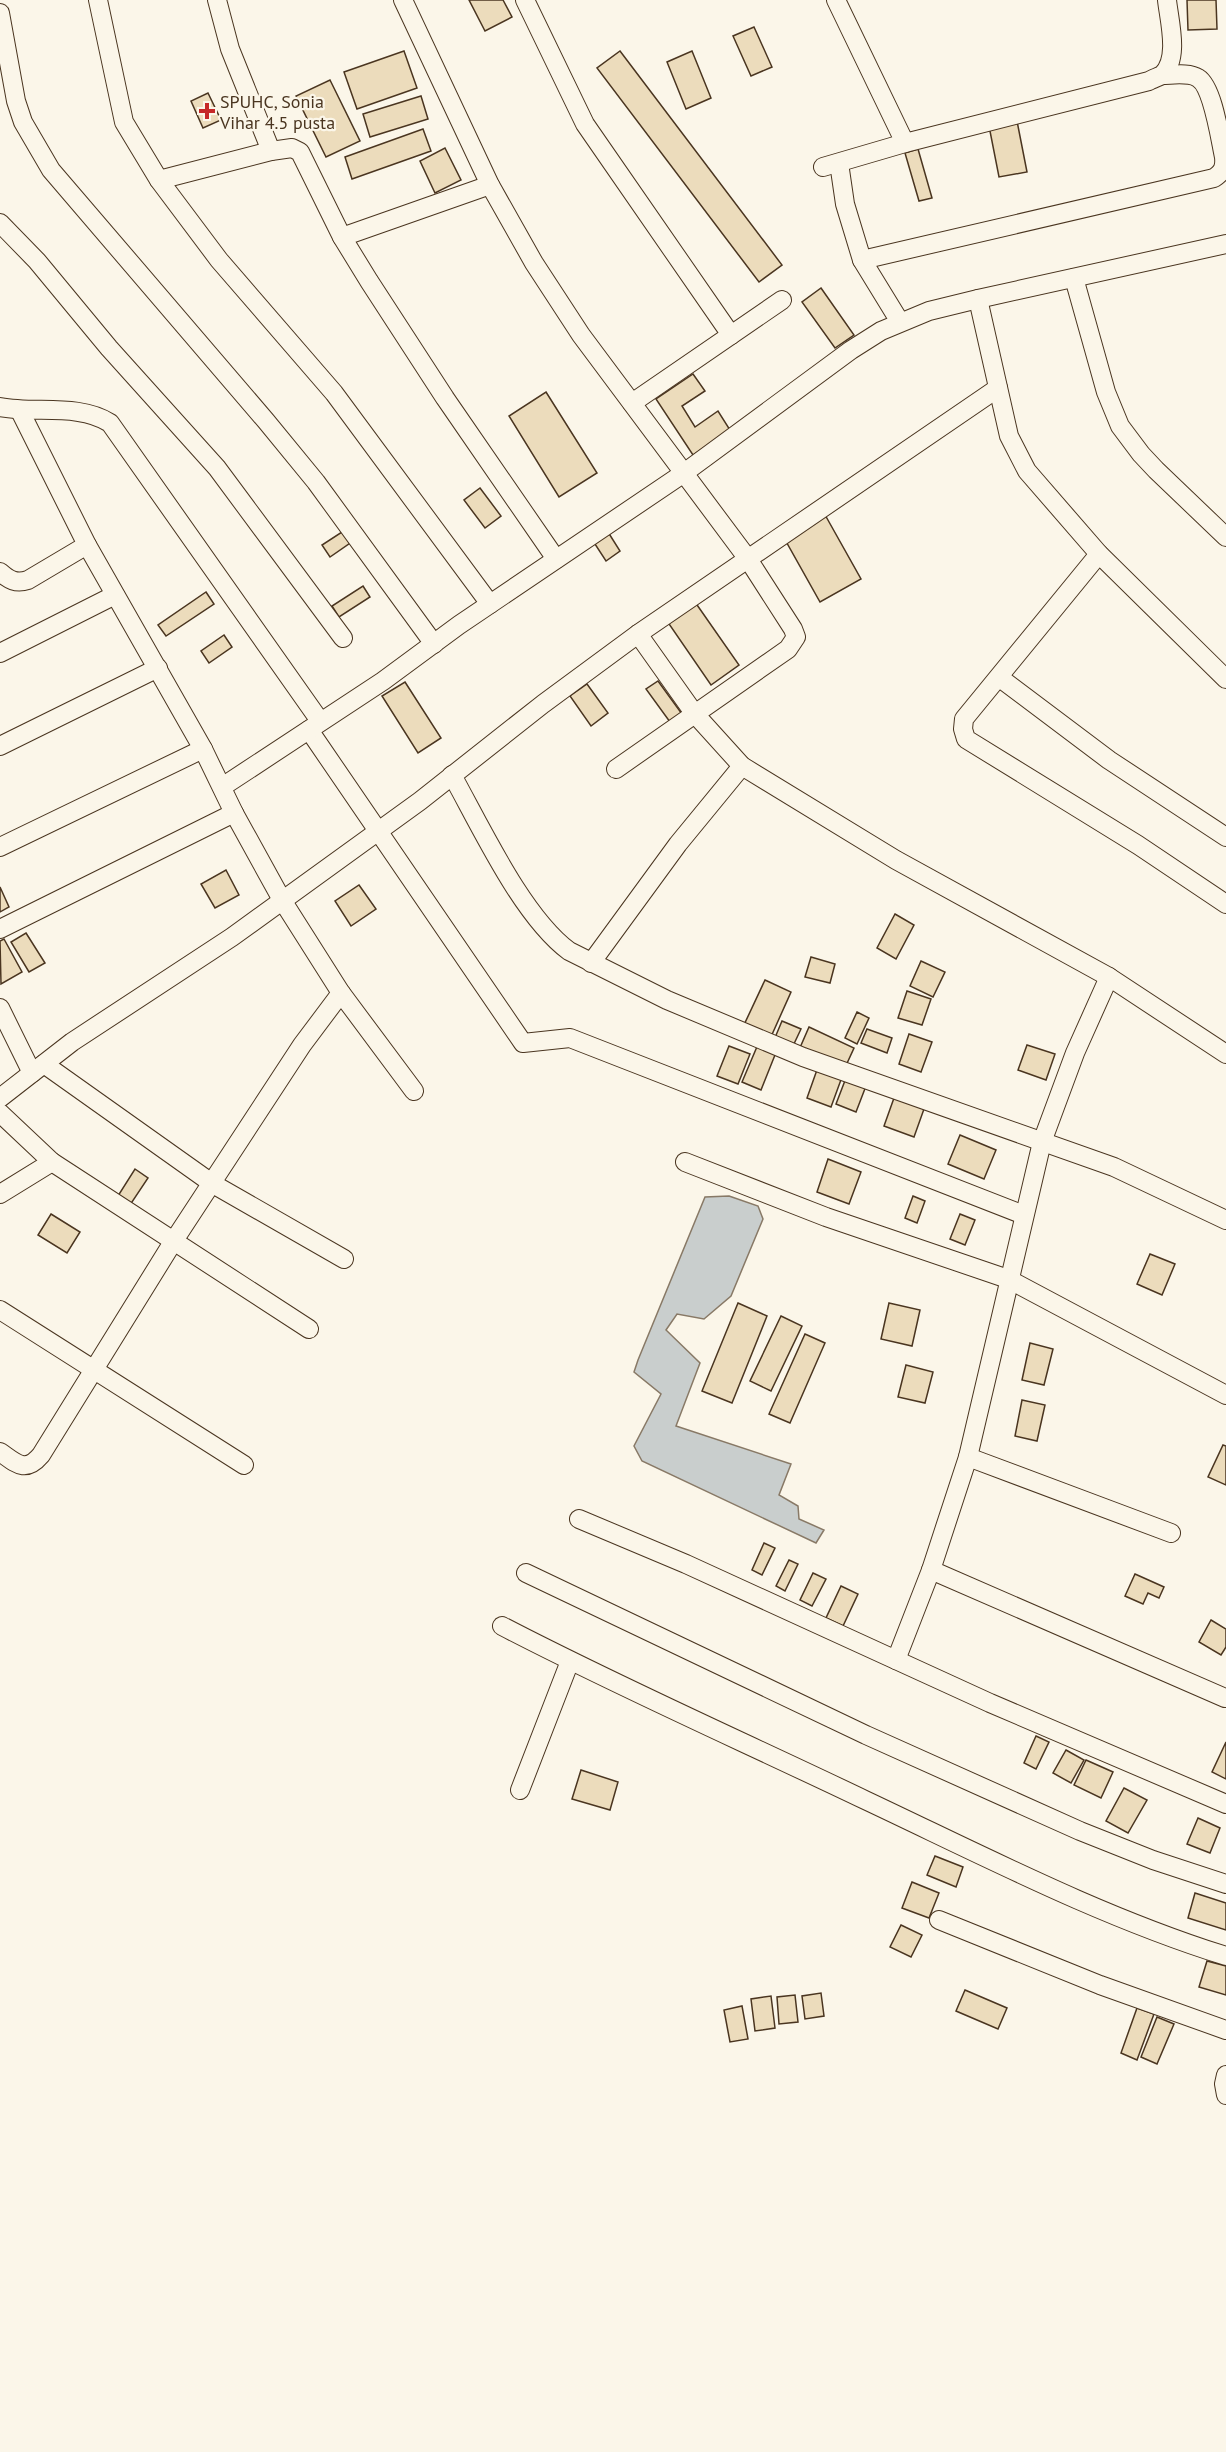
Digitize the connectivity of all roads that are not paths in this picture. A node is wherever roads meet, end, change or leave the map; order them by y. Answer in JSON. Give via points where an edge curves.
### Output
{"nodes":[{"id":1,"x":98,"y":0,"type":"edge"},
{"id":2,"x":217,"y":0,"type":"edge"},
{"id":3,"x":403,"y":0,"type":"edge"},
{"id":4,"x":525,"y":0,"type":"edge"},
{"id":5,"x":836,"y":0,"type":"edge"},
{"id":6,"x":1167,"y":0,"type":"edge"},
{"id":7,"x":0,"y":13,"type":"edge"},
{"id":8,"x":1162,"y":75,"type":"junction"},
{"id":9,"x":906,"y":143,"type":"junction"},
{"id":10,"x":271,"y":151,"type":"junction"},
{"id":11,"x":159,"y":180,"type":"junction"},
{"id":12,"x":490,"y":185,"type":"junction"},
{"id":13,"x":0,"y":223,"type":"edge"},
{"id":14,"x":342,"y":237,"type":"junction"},
{"id":15,"x":1226,"y":244,"type":"edge"},
{"id":16,"x":862,"y":260,"type":"junction"},
{"id":17,"x":1074,"y":278,"type":"junction"},
{"id":18,"x":978,"y":299,"type":"junction"},
{"id":19,"x":782,"y":300,"type":"dead end"},
{"id":20,"x":900,"y":322,"type":"junction"},
{"id":21,"x":730,"y":335,"type":"junction"},
{"id":22,"x":998,"y":388,"type":"junction"},
{"id":23,"x":632,"y":403,"type":"junction"},
{"id":24,"x":0,"y":407,"type":"edge"},
{"id":25,"x":20,"y":411,"type":"junction"},
{"id":26,"x":684,"y":473,"type":"junction"},
{"id":27,"x":1226,"y":537,"type":"edge"},
{"id":28,"x":87,"y":545,"type":"junction"},
{"id":29,"x":1099,"y":554,"type":"junction"},
{"id":30,"x":556,"y":559,"type":"junction"},
{"id":31,"x":748,"y":559,"type":"junction"},
{"id":32,"x":0,"y":572,"type":"edge"},
{"id":33,"x":115,"y":595,"type":"junction"},
{"id":34,"x":490,"y":604,"type":"junction"},
{"id":35,"x":638,"y":633,"type":"junction"},
{"id":36,"x":343,"y":638,"type":"dead end"},
{"id":37,"x":434,"y":644,"type":"junction"},
{"id":38,"x":0,"y":653,"type":"edge"},
{"id":39,"x":158,"y":668,"type":"junction"},
{"id":40,"x":1000,"y":678,"type":"junction"},
{"id":41,"x":1226,"y":680,"type":"edge"},
{"id":42,"x":694,"y":713,"type":"junction"},
{"id":43,"x":314,"y":726,"type":"junction"},
{"id":44,"x":0,"y":746,"type":"edge"},
{"id":45,"x":203,"y":749,"type":"junction"},
{"id":46,"x":742,"y":766,"type":"junction"},
{"id":47,"x":616,"y":769,"type":"dead end"},
{"id":48,"x":452,"y":775,"type":"junction"},
{"id":49,"x":222,"y":788,"type":"junction"},
{"id":50,"x":234,"y":813,"type":"junction"},
{"id":51,"x":378,"y":832,"type":"junction"},
{"id":52,"x":1226,"y":837,"type":"edge"},
{"id":53,"x":0,"y":847,"type":"edge"},
{"id":54,"x":282,"y":900,"type":"junction"},
{"id":55,"x":1226,"y":904,"type":"edge"},
{"id":56,"x":0,"y":929,"type":"edge"},
{"id":57,"x":591,"y":963,"type":"junction"},
{"id":58,"x":1109,"y":977,"type":"junction"},
{"id":59,"x":341,"y":993,"type":"junction"},
{"id":60,"x":0,"y":1008,"type":"edge"},
{"id":61,"x":1226,"y":1054,"type":"edge"},
{"id":62,"x":38,"y":1069,"type":"junction"},
{"id":63,"x":414,"y":1090,"type":"dead end"},
{"id":64,"x":0,"y":1098,"type":"edge"},
{"id":65,"x":0,"y":1113,"type":"edge"},
{"id":66,"x":1042,"y":1142,"type":"junction"},
{"id":67,"x":52,"y":1162,"type":"junction"},
{"id":68,"x":685,"y":1162,"type":"dead end"},
{"id":69,"x":213,"y":1184,"type":"junction"},
{"id":70,"x":0,"y":1194,"type":"edge"},
{"id":71,"x":1024,"y":1215,"type":"junction"},
{"id":72,"x":1226,"y":1220,"type":"edge"},
{"id":73,"x":173,"y":1242,"type":"junction"},
{"id":74,"x":344,"y":1259,"type":"dead end"},
{"id":75,"x":1008,"y":1280,"type":"junction"},
{"id":76,"x":0,"y":1310,"type":"edge"},
{"id":77,"x":309,"y":1329,"type":"dead end"},
{"id":78,"x":95,"y":1370,"type":"junction"},
{"id":79,"x":1226,"y":1395,"type":"edge"},
{"id":80,"x":0,"y":1452,"type":"edge"},
{"id":81,"x":968,"y":1458,"type":"junction"},
{"id":82,"x":244,"y":1465,"type":"dead end"},
{"id":83,"x":579,"y":1518,"type":"dead end"},
{"id":84,"x":1171,"y":1533,"type":"dead end"},
{"id":85,"x":931,"y":1569,"type":"junction"},
{"id":86,"x":526,"y":1573,"type":"dead end"},
{"id":87,"x":502,"y":1626,"type":"dead end"},
{"id":88,"x":896,"y":1660,"type":"junction"},
{"id":89,"x":570,"y":1661,"type":"junction"},
{"id":90,"x":1225,"y":1698,"type":"edge"},
{"id":91,"x":519,"y":1790,"type":"dead end"},
{"id":92,"x":1226,"y":1804,"type":"edge"},
{"id":93,"x":1226,"y":1884,"type":"edge"},
{"id":94,"x":939,"y":1920,"type":"dead end"},
{"id":95,"x":1226,"y":1956,"type":"edge"},
{"id":96,"x":1226,"y":2030,"type":"edge"},
{"id":97,"x":1226,"y":2075,"type":"edge"},
{"id":98,"x":1226,"y":2095,"type":"edge"}],
"edges":[{"from":1,"to":11,"type":"street","via":[[124,122]]},
{"from":2,"to":10,"type":"street","via":[[230,49]]},
{"from":3,"to":12,"type":"street"},
{"from":4,"to":21,"type":"street","via":[[585,124]]},
{"from":5,"to":9,"type":"street"},
{"from":6,"to":8,"type":"street","via":[[1171,49]]},
{"from":7,"to":37,"type":"street","via":[[16,101],[23,122],[51,170],[316,482]]},
{"from":8,"to":9,"type":"street"},
{"from":8,"to":16,"type":"street","via":[[1192,75],[1204,84],[1225,165],[1214,178]]},
{"from":9,"to":16,"type":"street","via":[[831,165]]},
{"from":10,"to":11,"type":"street"},
{"from":10,"to":14,"type":"street","via":[[292,148],[300,152]]},
{"from":11,"to":34,"type":"street","via":[[219,260],[334,393]]},
{"from":12,"to":14,"type":"street"},
{"from":12,"to":23,"type":"street","via":[[563,308]]},
{"from":13,"to":36,"type":"street","via":[[217,468]]},
{"from":14,"to":30,"type":"street","via":[[445,398]]},
{"from":15,"to":17,"type":"street"},
{"from":16,"to":20,"type":"street"},
{"from":17,"to":18,"type":"street"},
{"from":17,"to":27,"type":"street","via":[[1106,392],[1120,426],[1148,462]]},
{"from":18,"to":20,"type":"street"},
{"from":18,"to":22,"type":"street"},
{"from":19,"to":21,"type":"street"},
{"from":20,"to":26,"type":"street","via":[[851,350]]},
{"from":21,"to":23,"type":"street"},
{"from":22,"to":29,"type":"street","via":[[1009,436],[1027,471]]},
{"from":22,"to":31,"type":"street"},
{"from":23,"to":26,"type":"street"},
{"from":24,"to":25,"type":"street"},
{"from":25,"to":28,"type":"street"},
{"from":25,"to":43,"type":"street","via":[[81,412],[110,423]]},
{"from":26,"to":30,"type":"street"},
{"from":26,"to":31,"type":"street"},
{"from":28,"to":32,"type":"street","via":[[28,580],[17,582]]},
{"from":28,"to":33,"type":"street"},
{"from":29,"to":40,"type":"street"},
{"from":29,"to":41,"type":"street"},
{"from":30,"to":34,"type":"street"},
{"from":31,"to":35,"type":"street"},
{"from":31,"to":42,"type":"street","via":[[796,637],[788,649]]},
{"from":33,"to":38,"type":"street"},
{"from":33,"to":39,"type":"street"},
{"from":34,"to":37,"type":"street"},
{"from":35,"to":42,"type":"street"},
{"from":35,"to":48,"type":"street"},
{"from":37,"to":43,"type":"street"},
{"from":39,"to":44,"type":"street"},
{"from":39,"to":45,"type":"street"},
{"from":40,"to":52,"type":"street","via":[[1109,760]]},
{"from":40,"to":55,"type":"street","via":[[964,719],[966,739]]},
{"from":42,"to":46,"type":"street"},
{"from":42,"to":47,"type":"street"},
{"from":43,"to":49,"type":"street"},
{"from":43,"to":51,"type":"street"},
{"from":45,"to":49,"type":"street"},
{"from":45,"to":53,"type":"street"},
{"from":46,"to":57,"type":"street","via":[[678,844]]},
{"from":46,"to":58,"type":"street","via":[[896,860]]},
{"from":48,"to":51,"type":"street"},
{"from":48,"to":57,"type":"street","via":[[539,921],[555,940]]},
{"from":49,"to":50,"type":"street"},
{"from":50,"to":54,"type":"street"},
{"from":50,"to":56,"type":"street"},
{"from":51,"to":54,"type":"street"},
{"from":51,"to":71,"type":"street","via":[[523,1043],[570,1038]]},
{"from":54,"to":59,"type":"street"},
{"from":54,"to":62,"type":"street"},
{"from":57,"to":66,"type":"street","via":[[667,1000],[803,1057]]},
{"from":58,"to":61,"type":"street"},
{"from":58,"to":66,"type":"street"},
{"from":59,"to":63,"type":"street"},
{"from":59,"to":69,"type":"street","via":[[302,1045]]},
{"from":60,"to":62,"type":"street"},
{"from":62,"to":64,"type":"street"},
{"from":62,"to":69,"type":"street"},
{"from":65,"to":67,"type":"street"},
{"from":66,"to":71,"type":"street"},
{"from":66,"to":72,"type":"street","via":[[1114,1167]]},
{"from":67,"to":70,"type":"street"},
{"from":67,"to":73,"type":"street"},
{"from":68,"to":75,"type":"street","via":[[825,1217]]},
{"from":69,"to":73,"type":"street"},
{"from":69,"to":74,"type":"street"},
{"from":71,"to":75,"type":"street"},
{"from":73,"to":77,"type":"street"},
{"from":73,"to":78,"type":"street"},
{"from":75,"to":79,"type":"street"},
{"from":75,"to":81,"type":"street"},
{"from":76,"to":78,"type":"street"},
{"from":78,"to":80,"type":"street","via":[[34,1463],[18,1464]]},
{"from":78,"to":82,"type":"street"},
{"from":81,"to":84,"type":"street"},
{"from":81,"to":85,"type":"street"},
{"from":83,"to":88,"type":"street"},
{"from":85,"to":88,"type":"street"},
{"from":85,"to":90,"type":"street"},
{"from":86,"to":93,"type":"street","via":[[1028,1808],[1153,1860]]},
{"from":87,"to":89,"type":"street"},
{"from":88,"to":92,"type":"street"},
{"from":89,"to":91,"type":"street"},
{"from":89,"to":95,"type":"street","via":[[1019,1873],[1163,1935]]},
{"from":94,"to":96,"type":"street","via":[[1100,1985]]},
{"from":97,"to":98,"type":"street"}]}
